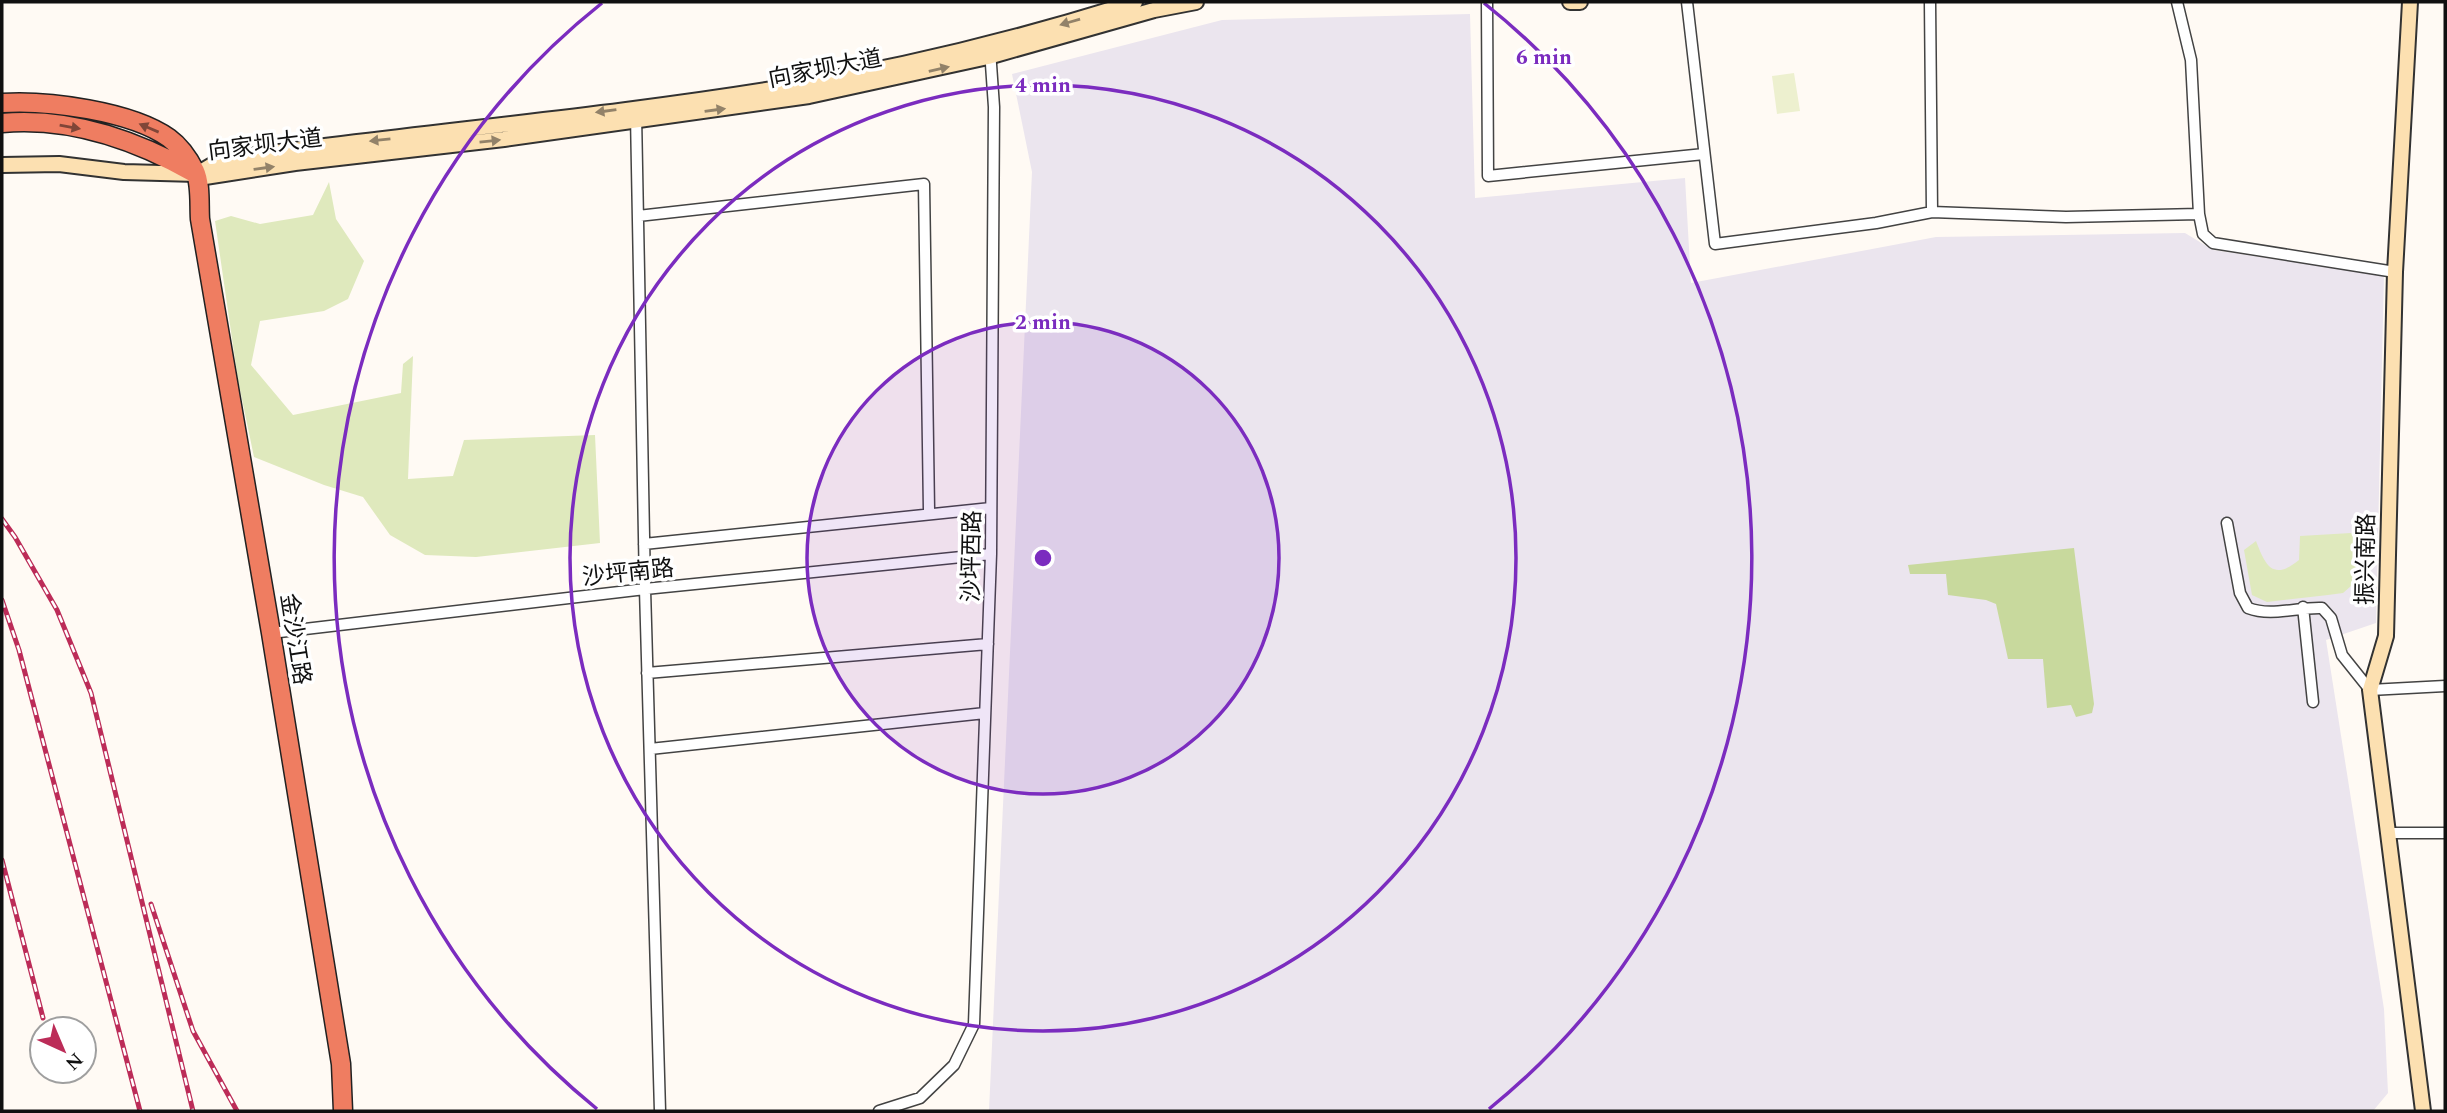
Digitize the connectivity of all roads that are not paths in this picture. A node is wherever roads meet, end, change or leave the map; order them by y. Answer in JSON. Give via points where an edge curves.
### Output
{"nodes":[{"id":1,"x":1135,"y":2,"type":"edge"},
{"id":2,"x":1196,"y":2,"type":"edge"},
{"id":3,"x":1487,"y":2,"type":"edge"},
{"id":4,"x":1570,"y":2,"type":"edge"},
{"id":5,"x":1580,"y":2,"type":"edge"},
{"id":6,"x":1687,"y":2,"type":"edge"},
{"id":7,"x":1930,"y":2,"type":"edge"},
{"id":8,"x":2178,"y":2,"type":"edge"},
{"id":9,"x":2410,"y":2,"type":"edge"},
{"id":10,"x":990,"y":50,"type":"junction"},
{"id":11,"x":2,"y":103,"type":"edge"},
{"id":12,"x":636,"y":114,"type":"junction"},
{"id":13,"x":2,"y":123,"type":"edge"},
{"id":14,"x":1704,"y":154,"type":"junction"},
{"id":15,"x":2,"y":165,"type":"edge"},
{"id":16,"x":197,"y":174,"type":"junction"},
{"id":17,"x":1932,"y":212,"type":"junction"},
{"id":18,"x":2199,"y":214,"type":"junction"},
{"id":19,"x":638,"y":216,"type":"junction"},
{"id":20,"x":2395,"y":272,"type":"junction"},
{"id":21,"x":991,"y":508,"type":"junction"},
{"id":22,"x":929,"y":510,"type":"dead end"},
{"id":23,"x":2227,"y":523,"type":"dead end"},
{"id":24,"x":644,"y":544,"type":"junction"},
{"id":25,"x":991,"y":554,"type":"junction"},
{"id":26,"x":645,"y":589,"type":"junction"},
{"id":27,"x":2303,"y":607,"type":"junction"},
{"id":28,"x":271,"y":633,"type":"junction"},
{"id":29,"x":988,"y":644,"type":"junction"},
{"id":30,"x":648,"y":673,"type":"junction"},
{"id":31,"x":2445,"y":687,"type":"edge"},
{"id":32,"x":2370,"y":690,"type":"junction"},
{"id":33,"x":2313,"y":702,"type":"dead end"},
{"id":34,"x":985,"y":713,"type":"junction"},
{"id":35,"x":650,"y":748,"type":"junction"},
{"id":36,"x":2388,"y":833,"type":"junction"},
{"id":37,"x":2445,"y":833,"type":"edge"},
{"id":38,"x":343,"y":1111,"type":"edge"},
{"id":39,"x":660,"y":1111,"type":"edge"},
{"id":40,"x":878,"y":1111,"type":"edge"},
{"id":41,"x":2423,"y":1111,"type":"edge"}],
"edges":[{"from":1,"to":10,"type":"main road","name":"向家坝大道","one_way":true},
{"from":2,"to":10,"type":"main road","name":"向家坝大道"},
{"from":3,"to":14,"type":"street","via":[[1489,176]]},
{"from":4,"to":5,"type":"main road"},
{"from":6,"to":14,"type":"street"},
{"from":7,"to":17,"type":"street"},
{"from":8,"to":18,"type":"street","via":[[2191,60]]},
{"from":9,"to":20,"type":"main road","name":"振兴南路"},
{"from":10,"to":12,"type":"main road","name":"向家坝大道","via":[[809,96]]},
{"from":10,"to":21,"type":"street","name":"沙坪西路","via":[[994,107]]},
{"from":16,"to":11,"type":"highway","one_way":true,"via":[[172,140],[138,123],[61,105]]},
{"from":12,"to":16,"type":"main road","name":"向家坝大道","via":[[504,139],[205,177]]},
{"from":12,"to":19,"type":"street"},
{"from":13,"to":16,"type":"highway","one_way":true,"via":[[40,123],[104,135],[156,151]]},
{"from":14,"to":17,"type":"street","via":[[1715,244]]},
{"from":15,"to":16,"type":"main road","name":"向家坝大道","via":[[59,164]]},
{"from":16,"to":28,"type":"highway","name":"金沙江路","via":[[200,219]]},
{"from":17,"to":18,"type":"street","via":[[2066,217]]},
{"from":18,"to":20,"type":"street","via":[[2203,234],[2213,243]]},
{"from":19,"to":22,"type":"street","via":[[924,184]]},
{"from":19,"to":24,"type":"street"},
{"from":20,"to":32,"type":"main road","name":"振兴南路","via":[[2386,636]]},
{"from":21,"to":24,"type":"street"},
{"from":21,"to":25,"type":"street","name":"沙坪西路"},
{"from":23,"to":27,"type":"street","via":[[2240,593],[2248,608],[2261,613]]},
{"from":24,"to":26,"type":"street"},
{"from":25,"to":26,"type":"street","name":"沙坪南路"},
{"from":25,"to":29,"type":"street","name":"沙坪西路"},
{"from":26,"to":28,"type":"street","name":"沙坪南路"},
{"from":26,"to":30,"type":"street"},
{"from":27,"to":32,"type":"street","via":[[2322,608],[2332,618],[2342,655]]},
{"from":27,"to":33,"type":"street"},
{"from":28,"to":38,"type":"highway","name":"金沙江路","via":[[341,1067]]},
{"from":29,"to":30,"type":"street"},
{"from":29,"to":34,"type":"street","name":"沙坪西路"},
{"from":30,"to":35,"type":"street"},
{"from":31,"to":32,"type":"street"},
{"from":32,"to":36,"type":"main road","name":"振兴南路"},
{"from":34,"to":35,"type":"street"},
{"from":34,"to":40,"type":"street","name":"沙坪西路","via":[[974,1024],[954,1065],[920,1098]]},
{"from":35,"to":39,"type":"street"},
{"from":36,"to":37,"type":"street"},
{"from":36,"to":41,"type":"main road","name":"振兴南路"}]}
